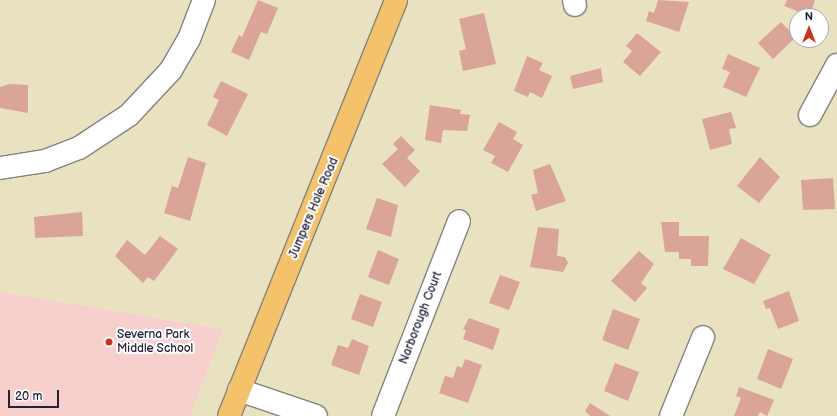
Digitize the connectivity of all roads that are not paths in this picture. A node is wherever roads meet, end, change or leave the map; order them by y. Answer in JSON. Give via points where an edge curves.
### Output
{"nodes":[{"id":1,"x":204,"y":0,"type":"edge"},
{"id":2,"x":396,"y":0,"type":"edge"},
{"id":3,"x":837,"y":65,"type":"edge"},
{"id":4,"x":810,"y":115,"type":"dead end"},
{"id":5,"x":0,"y":168,"type":"edge"},
{"id":6,"x":459,"y":221,"type":"dead end"},
{"id":7,"x":703,"y":337,"type":"dead end"},
{"id":8,"x":239,"y":390,"type":"junction"},
{"id":9,"x":229,"y":416,"type":"edge"},
{"id":10,"x":316,"y":416,"type":"edge"},
{"id":11,"x":384,"y":416,"type":"edge"},
{"id":12,"x":671,"y":416,"type":"edge"}],
"edges":[{"from":1,"to":5,"type":"street","via":[[189,39],[171,70],[129,115],[79,148],[45,161]]},
{"from":2,"to":8,"type":"main road","name":"Jumpers Hole Road"},
{"from":3,"to":4,"type":"street"},
{"from":6,"to":11,"type":"street","name":"Narborough Court"},
{"from":7,"to":12,"type":"street"},
{"from":8,"to":9,"type":"main road","name":"Jumpers Hole Road"},
{"from":8,"to":10,"type":"street"}]}
